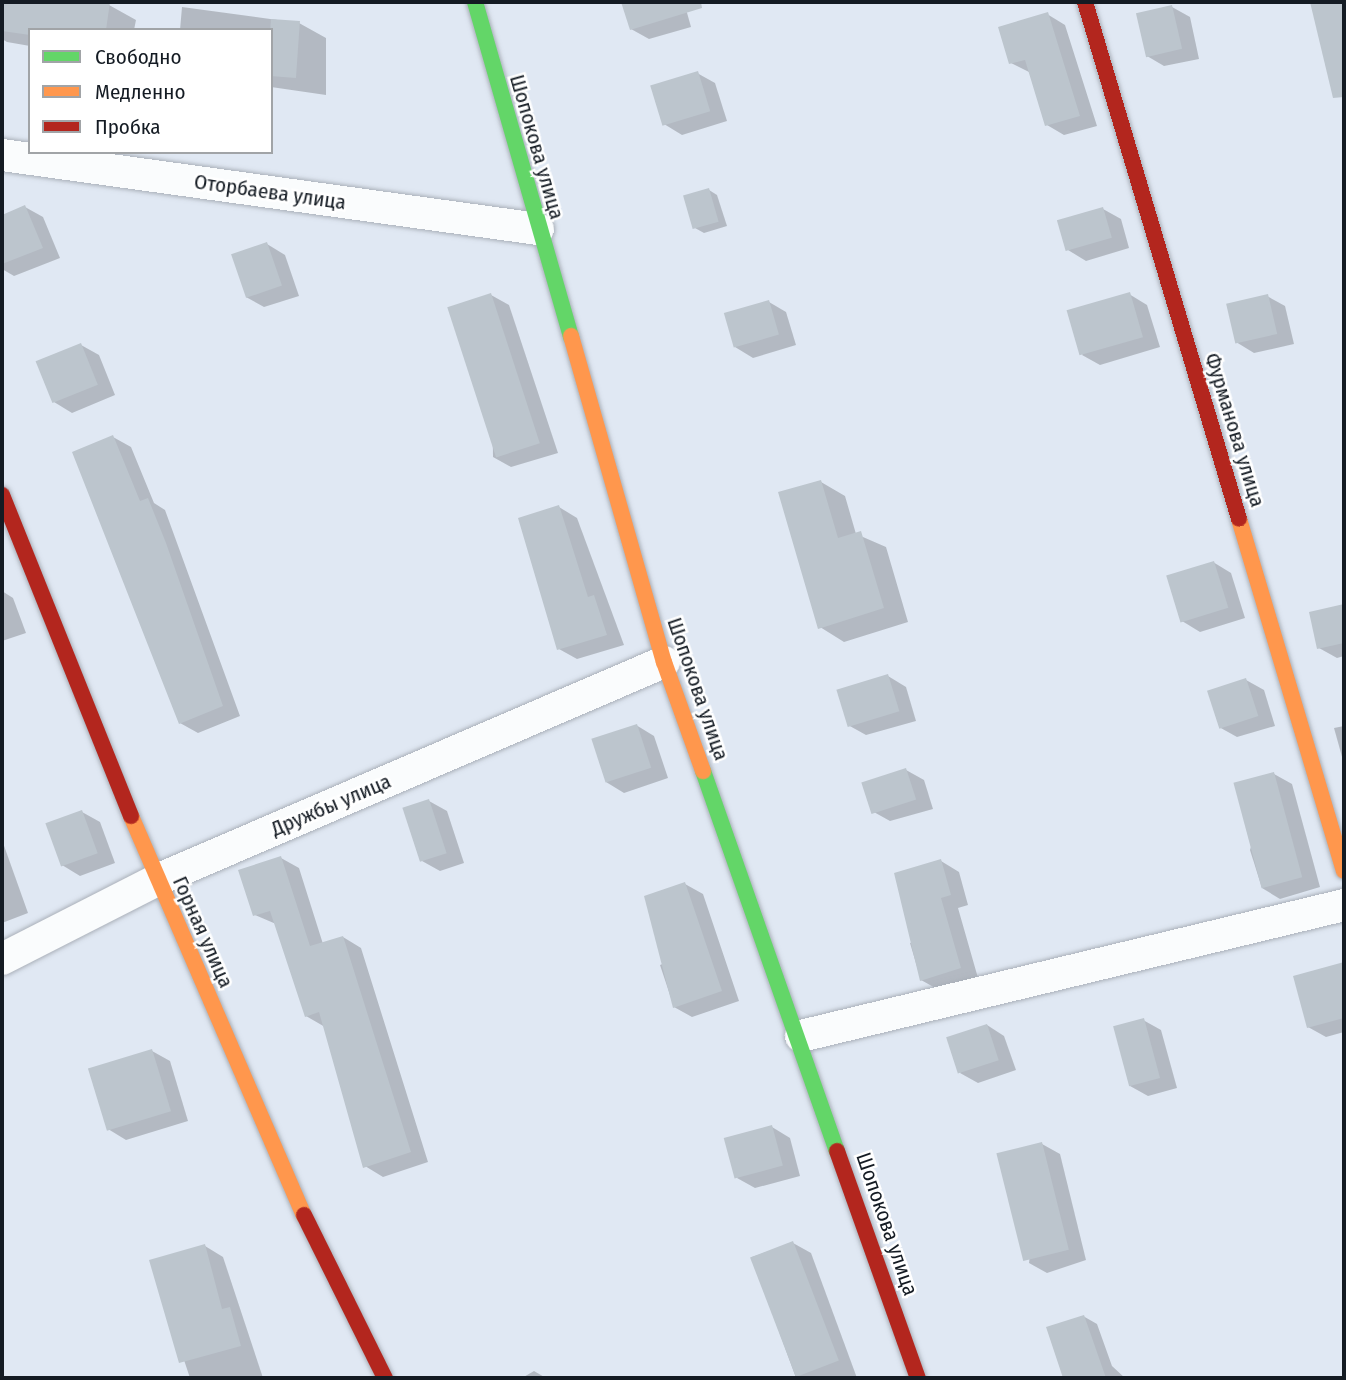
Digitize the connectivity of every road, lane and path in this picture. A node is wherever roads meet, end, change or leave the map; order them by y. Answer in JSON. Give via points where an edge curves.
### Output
{"nodes":[{"id":1,"x":475,"y":2,"type":"edge"},
{"id":2,"x":1085,"y":2,"type":"edge"},
{"id":3,"x":2,"y":155,"type":"edge"},
{"id":4,"x":538,"y":229,"type":"junction"},
{"id":5,"x":2,"y":495,"type":"edge"},
{"id":6,"x":664,"y":662,"type":"junction"},
{"id":7,"x":1344,"y":871,"type":"edge"},
{"id":8,"x":157,"y":880,"type":"junction"},
{"id":9,"x":1344,"y":905,"type":"edge"},
{"id":10,"x":2,"y":959,"type":"edge"},
{"id":11,"x":801,"y":1036,"type":"junction"},
{"id":12,"x":385,"y":1378,"type":"edge"},
{"id":13,"x":918,"y":1378,"type":"edge"}],
"edges":[{"from":1,"to":4,"type":"street","name":"Шопокова улица"},
{"from":2,"to":7,"type":"street","name":"Фурманова улица"},
{"from":3,"to":4,"type":"street","name":"Оторбаева улица"},
{"from":4,"to":6,"type":"street","name":"Шопокова улица"},
{"from":5,"to":8,"type":"street","name":"Горная улица"},
{"from":6,"to":8,"type":"street","name":"Дружбы улица"},
{"from":6,"to":11,"type":"street","name":"Шопокова улица"},
{"from":8,"to":10,"type":"street","name":"Дружбы улица"},
{"from":8,"to":12,"type":"street","name":"Горная улица","via":[[312,1232]]},
{"from":9,"to":11,"type":"street"},
{"from":11,"to":13,"type":"street","name":"Шопокова улица"}]}
